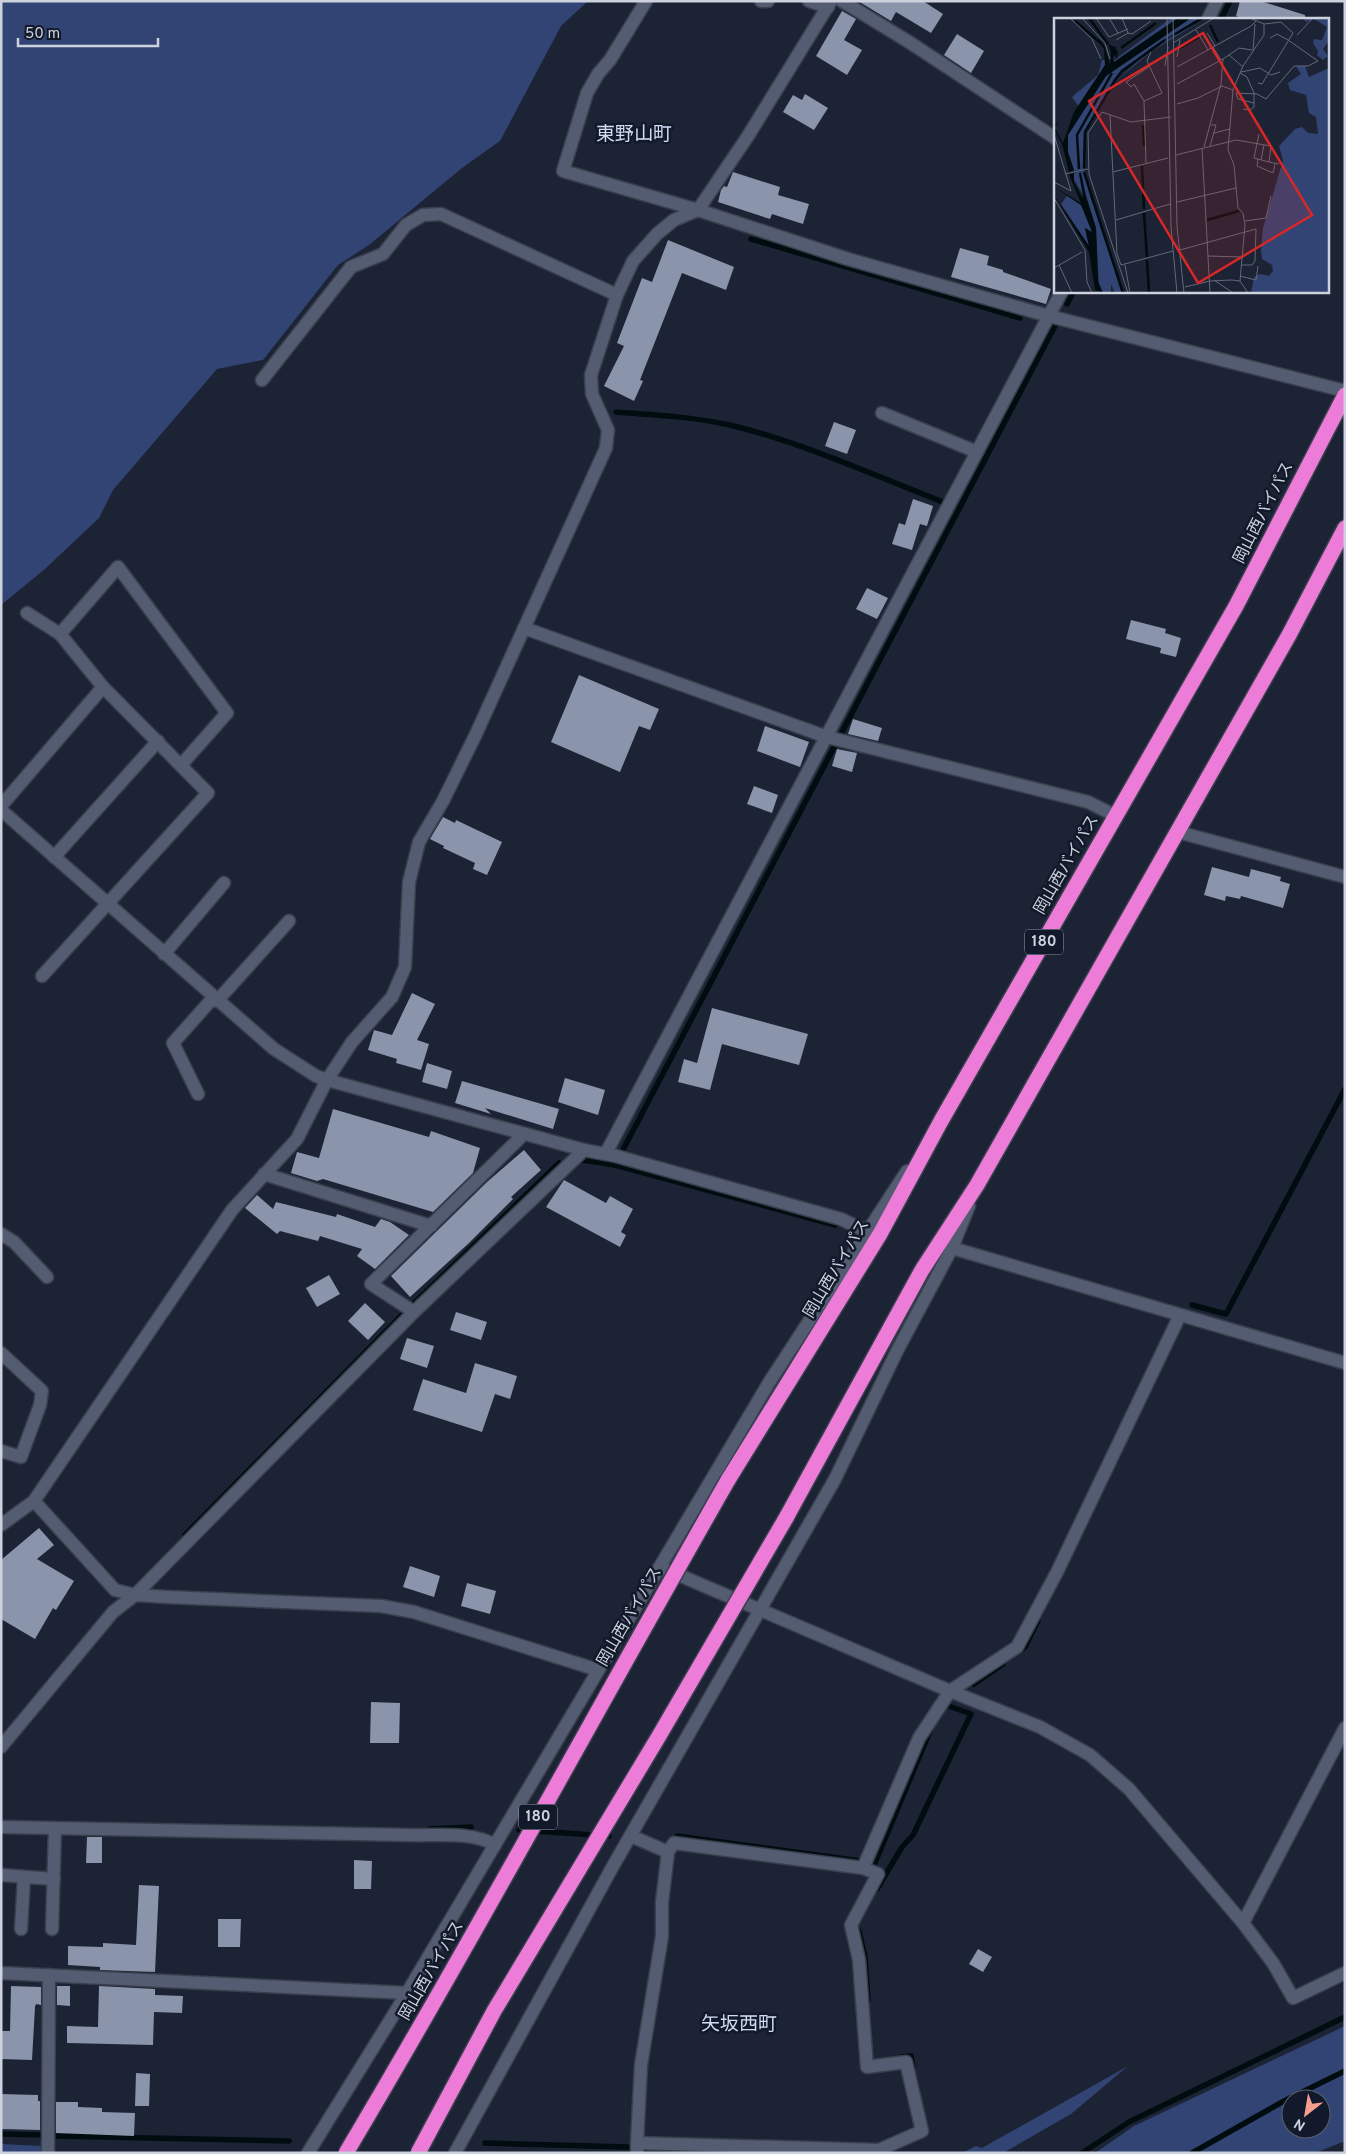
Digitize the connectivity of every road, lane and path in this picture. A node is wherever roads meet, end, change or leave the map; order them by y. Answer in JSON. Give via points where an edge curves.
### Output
{"nodes":[{"id":1,"x":646,"y":1,"type":"edge"},
{"id":2,"x":761,"y":1,"type":"edge"},
{"id":3,"x":768,"y":1,"type":"edge"},
{"id":4,"x":810,"y":1,"type":"edge"},
{"id":5,"x":842,"y":1,"type":"edge"},
{"id":6,"x":1217,"y":1,"type":"edge"},
{"id":7,"x":829,"y":4,"type":"edge"},
{"id":8,"x":1208,"y":18,"type":"edge"},
{"id":9,"x":1054,"y":137,"type":"edge"},
{"id":10,"x":698,"y":210,"type":"junction"},
{"id":11,"x":1061,"y":292,"type":"edge"},
{"id":12,"x":617,"y":295,"type":"junction"},
{"id":13,"x":1049,"y":316,"type":"junction"},
{"id":14,"x":262,"y":380,"type":"dead end"},
{"id":15,"x":1345,"y":391,"type":"edge"},
{"id":16,"x":1345,"y":395,"type":"edge"},
{"id":17,"x":882,"y":413,"type":"dead end"},
{"id":18,"x":978,"y":452,"type":"junction"},
{"id":19,"x":1345,"y":528,"type":"edge"},
{"id":20,"x":27,"y":613,"type":"dead end"},
{"id":21,"x":524,"y":628,"type":"junction"},
{"id":22,"x":60,"y":634,"type":"junction"},
{"id":23,"x":103,"y":687,"type":"junction"},
{"id":24,"x":833,"y":739,"type":"junction"},
{"id":25,"x":158,"y":741,"type":"junction"},
{"id":26,"x":182,"y":764,"type":"junction"},
{"id":27,"x":1,"y":806,"type":"edge"},
{"id":28,"x":1,"y":810,"type":"edge"},
{"id":29,"x":1116,"y":816,"type":"junction"},
{"id":30,"x":1178,"y":832,"type":"junction"},
{"id":31,"x":54,"y":857,"type":"junction"},
{"id":32,"x":1345,"y":877,"type":"edge"},
{"id":33,"x":224,"y":882,"type":"dead end"},
{"id":34,"x":107,"y":904,"type":"junction"},
{"id":35,"x":289,"y":921,"type":"dead end"},
{"id":36,"x":164,"y":954,"type":"junction"},
{"id":37,"x":42,"y":976,"type":"dead end"},
{"id":38,"x":215,"y":999,"type":"junction"},
{"id":39,"x":327,"y":1080,"type":"junction"},
{"id":40,"x":198,"y":1094,"type":"dead end"},
{"id":41,"x":941,"y":1121,"type":"junction"},
{"id":42,"x":524,"y":1134,"type":"junction"},
{"id":43,"x":584,"y":1150,"type":"junction"},
{"id":44,"x":615,"y":1155,"type":"junction"},
{"id":45,"x":264,"y":1174,"type":"junction"},
{"id":46,"x":977,"y":1185,"type":"junction"},
{"id":47,"x":431,"y":1226,"type":"junction"},
{"id":48,"x":866,"y":1231,"type":"junction"},
{"id":49,"x":1,"y":1234,"type":"edge"},
{"id":50,"x":952,"y":1248,"type":"junction"},
{"id":51,"x":47,"y":1277,"type":"dead end"},
{"id":52,"x":410,"y":1309,"type":"junction"},
{"id":53,"x":1180,"y":1315,"type":"junction"},
{"id":54,"x":1,"y":1353,"type":"edge"},
{"id":55,"x":1345,"y":1363,"type":"edge"},
{"id":56,"x":1,"y":1451,"type":"edge"},
{"id":57,"x":34,"y":1501,"type":"junction"},
{"id":58,"x":1,"y":1525,"type":"edge"},
{"id":59,"x":659,"y":1566,"type":"junction"},
{"id":60,"x":135,"y":1595,"type":"junction"},
{"id":61,"x":760,"y":1610,"type":"junction"},
{"id":62,"x":598,"y":1670,"type":"junction"},
{"id":63,"x":950,"y":1691,"type":"junction"},
{"id":64,"x":1345,"y":1728,"type":"edge"},
{"id":65,"x":1,"y":1747,"type":"edge"},
{"id":66,"x":1,"y":1827,"type":"edge"},
{"id":67,"x":56,"y":1828,"type":"junction"},
{"id":68,"x":631,"y":1836,"type":"junction"},
{"id":69,"x":495,"y":1845,"type":"junction"},
{"id":70,"x":668,"y":1852,"type":"junction"},
{"id":71,"x":863,"y":1868,"type":"junction"},
{"id":72,"x":1,"y":1875,"type":"edge"},
{"id":73,"x":24,"y":1877,"type":"junction"},
{"id":74,"x":54,"y":1879,"type":"junction"},
{"id":75,"x":1242,"y":1923,"type":"junction"},
{"id":76,"x":21,"y":1929,"type":"dead end"},
{"id":77,"x":52,"y":1929,"type":"dead end"},
{"id":78,"x":1345,"y":1973,"type":"edge"},
{"id":79,"x":1,"y":1974,"type":"edge"},
{"id":80,"x":49,"y":1975,"type":"junction"},
{"id":81,"x":407,"y":1994,"type":"junction"},
{"id":82,"x":637,"y":2148,"type":"edge"},
{"id":83,"x":48,"y":2153,"type":"edge"},
{"id":84,"x":308,"y":2153,"type":"edge"},
{"id":85,"x":346,"y":2153,"type":"edge"},
{"id":86,"x":418,"y":2153,"type":"edge"},
{"id":87,"x":455,"y":2153,"type":"edge"}],
"edges":[{"from":1,"to":10,"type":"street","via":[[587,93],[563,171]]},
{"from":2,"to":3,"type":"street"},
{"from":4,"to":7,"type":"street"},
{"from":5,"to":9,"type":"street"},
{"from":6,"to":8,"type":"street"},
{"from":7,"to":10,"type":"street"},
{"from":10,"to":12,"type":"street","via":[[674,220],[657,234],[633,261]]},
{"from":10,"to":13,"type":"street","via":[[848,259]]},
{"from":11,"to":13,"type":"street"},
{"from":12,"to":14,"type":"street","via":[[441,214],[423,215],[406,225],[383,254],[351,267]]},
{"from":12,"to":21,"type":"street","via":[[591,375],[592,394],[608,430],[606,448]]},
{"from":13,"to":15,"type":"street"},
{"from":13,"to":18,"type":"street"},
{"from":16,"to":29,"type":"highway","name":"岡山西バイパス","number":"180","via":[[1236,606]]},
{"from":17,"to":18,"type":"street"},
{"from":18,"to":24,"type":"street"},
{"from":19,"to":30,"type":"highway"},
{"from":20,"to":22,"type":"street"},
{"from":21,"to":24,"type":"street"},
{"from":21,"to":39,"type":"street","via":[[443,801],[419,842],[410,882],[405,967],[392,997],[352,1042]]},
{"from":22,"to":23,"type":"street"},
{"from":22,"to":26,"type":"street","via":[[118,567],[227,713]]},
{"from":23,"to":25,"type":"street"},
{"from":23,"to":27,"type":"street"},
{"from":24,"to":29,"type":"street","via":[[1088,802]]},
{"from":24,"to":44,"type":"street"},
{"from":25,"to":26,"type":"street"},
{"from":25,"to":31,"type":"street"},
{"from":26,"to":34,"type":"street","via":[[208,793]]},
{"from":28,"to":31,"type":"street"},
{"from":29,"to":41,"type":"highway","name":"岡山西バイパス","number":"180"},
{"from":30,"to":32,"type":"street"},
{"from":30,"to":46,"type":"highway"},
{"from":31,"to":34,"type":"street"},
{"from":33,"to":36,"type":"street"},
{"from":34,"to":36,"type":"street"},
{"from":34,"to":37,"type":"street"},
{"from":35,"to":38,"type":"street"},
{"from":36,"to":38,"type":"street"},
{"from":38,"to":39,"type":"street","via":[[274,1049]]},
{"from":38,"to":40,"type":"street","via":[[173,1042]]},
{"from":39,"to":42,"type":"street"},
{"from":39,"to":45,"type":"street","via":[[297,1139]]},
{"from":41,"to":48,"type":"street"},
{"from":41,"to":85,"type":"highway","name":"岡山西バイパス","number":"180","bridge":true,"via":[[880,1234],[728,1480],[442,1991]]},
{"from":42,"to":43,"type":"street"},
{"from":42,"to":47,"type":"street"},
{"from":43,"to":44,"type":"street"},
{"from":43,"to":52,"type":"street"},
{"from":44,"to":48,"type":"street","via":[[841,1219]]},
{"from":45,"to":47,"type":"street"},
{"from":45,"to":57,"type":"street","via":[[232,1210]]},
{"from":46,"to":50,"type":"street"},
{"from":46,"to":86,"type":"highway","bridge":true,"via":[[922,1270],[786,1518],[660,1736],[494,2010]]},
{"from":47,"to":52,"type":"street","via":[[371,1284]]},
{"from":48,"to":59,"type":"street","via":[[770,1381]]},
{"from":49,"to":51,"type":"street","via":[[14,1242]]},
{"from":50,"to":53,"type":"street"},
{"from":50,"to":61,"type":"street","via":[[898,1349],[835,1479]]},
{"from":52,"to":60,"type":"street"},
{"from":53,"to":55,"type":"street"},
{"from":53,"to":63,"type":"street","via":[[1017,1647]]},
{"from":54,"to":56,"type":"street","via":[[42,1392],[21,1457]]},
{"from":57,"to":58,"type":"street"},
{"from":57,"to":60,"type":"street","via":[[114,1590]]},
{"from":59,"to":61,"type":"street"},
{"from":59,"to":62,"type":"street"},
{"from":60,"to":62,"type":"street","via":[[381,1606],[414,1612]]},
{"from":60,"to":65,"type":"street","via":[[113,1612]]},
{"from":61,"to":63,"type":"street"},
{"from":61,"to":68,"type":"street"},
{"from":62,"to":69,"type":"street"},
{"from":63,"to":71,"type":"street","via":[[919,1738]]},
{"from":63,"to":75,"type":"street","via":[[1040,1727],[1090,1755],[1129,1789]]},
{"from":64,"to":75,"type":"street"},
{"from":66,"to":67,"type":"street"},
{"from":67,"to":69,"type":"street","via":[[470,1838]]},
{"from":67,"to":74,"type":"street"},
{"from":68,"to":70,"type":"street"},
{"from":68,"to":87,"type":"street"},
{"from":69,"to":81,"type":"street"},
{"from":70,"to":71,"type":"street","via":[[674,1843]]},
{"from":70,"to":82,"type":"street","via":[[662,1936],[641,2065]]},
{"from":71,"to":82,"type":"street","via":[[878,1874],[851,1925],[859,1960],[868,2067],[906,2062],[922,2131],[879,2150]]},
{"from":72,"to":73,"type":"street"},
{"from":73,"to":74,"type":"street"},
{"from":73,"to":76,"type":"street"},
{"from":74,"to":77,"type":"street"},
{"from":75,"to":78,"type":"street","via":[[1273,1963],[1293,1998]]},
{"from":79,"to":80,"type":"street"},
{"from":80,"to":81,"type":"street"},
{"from":80,"to":83,"type":"street"},
{"from":81,"to":84,"type":"street"}]}
